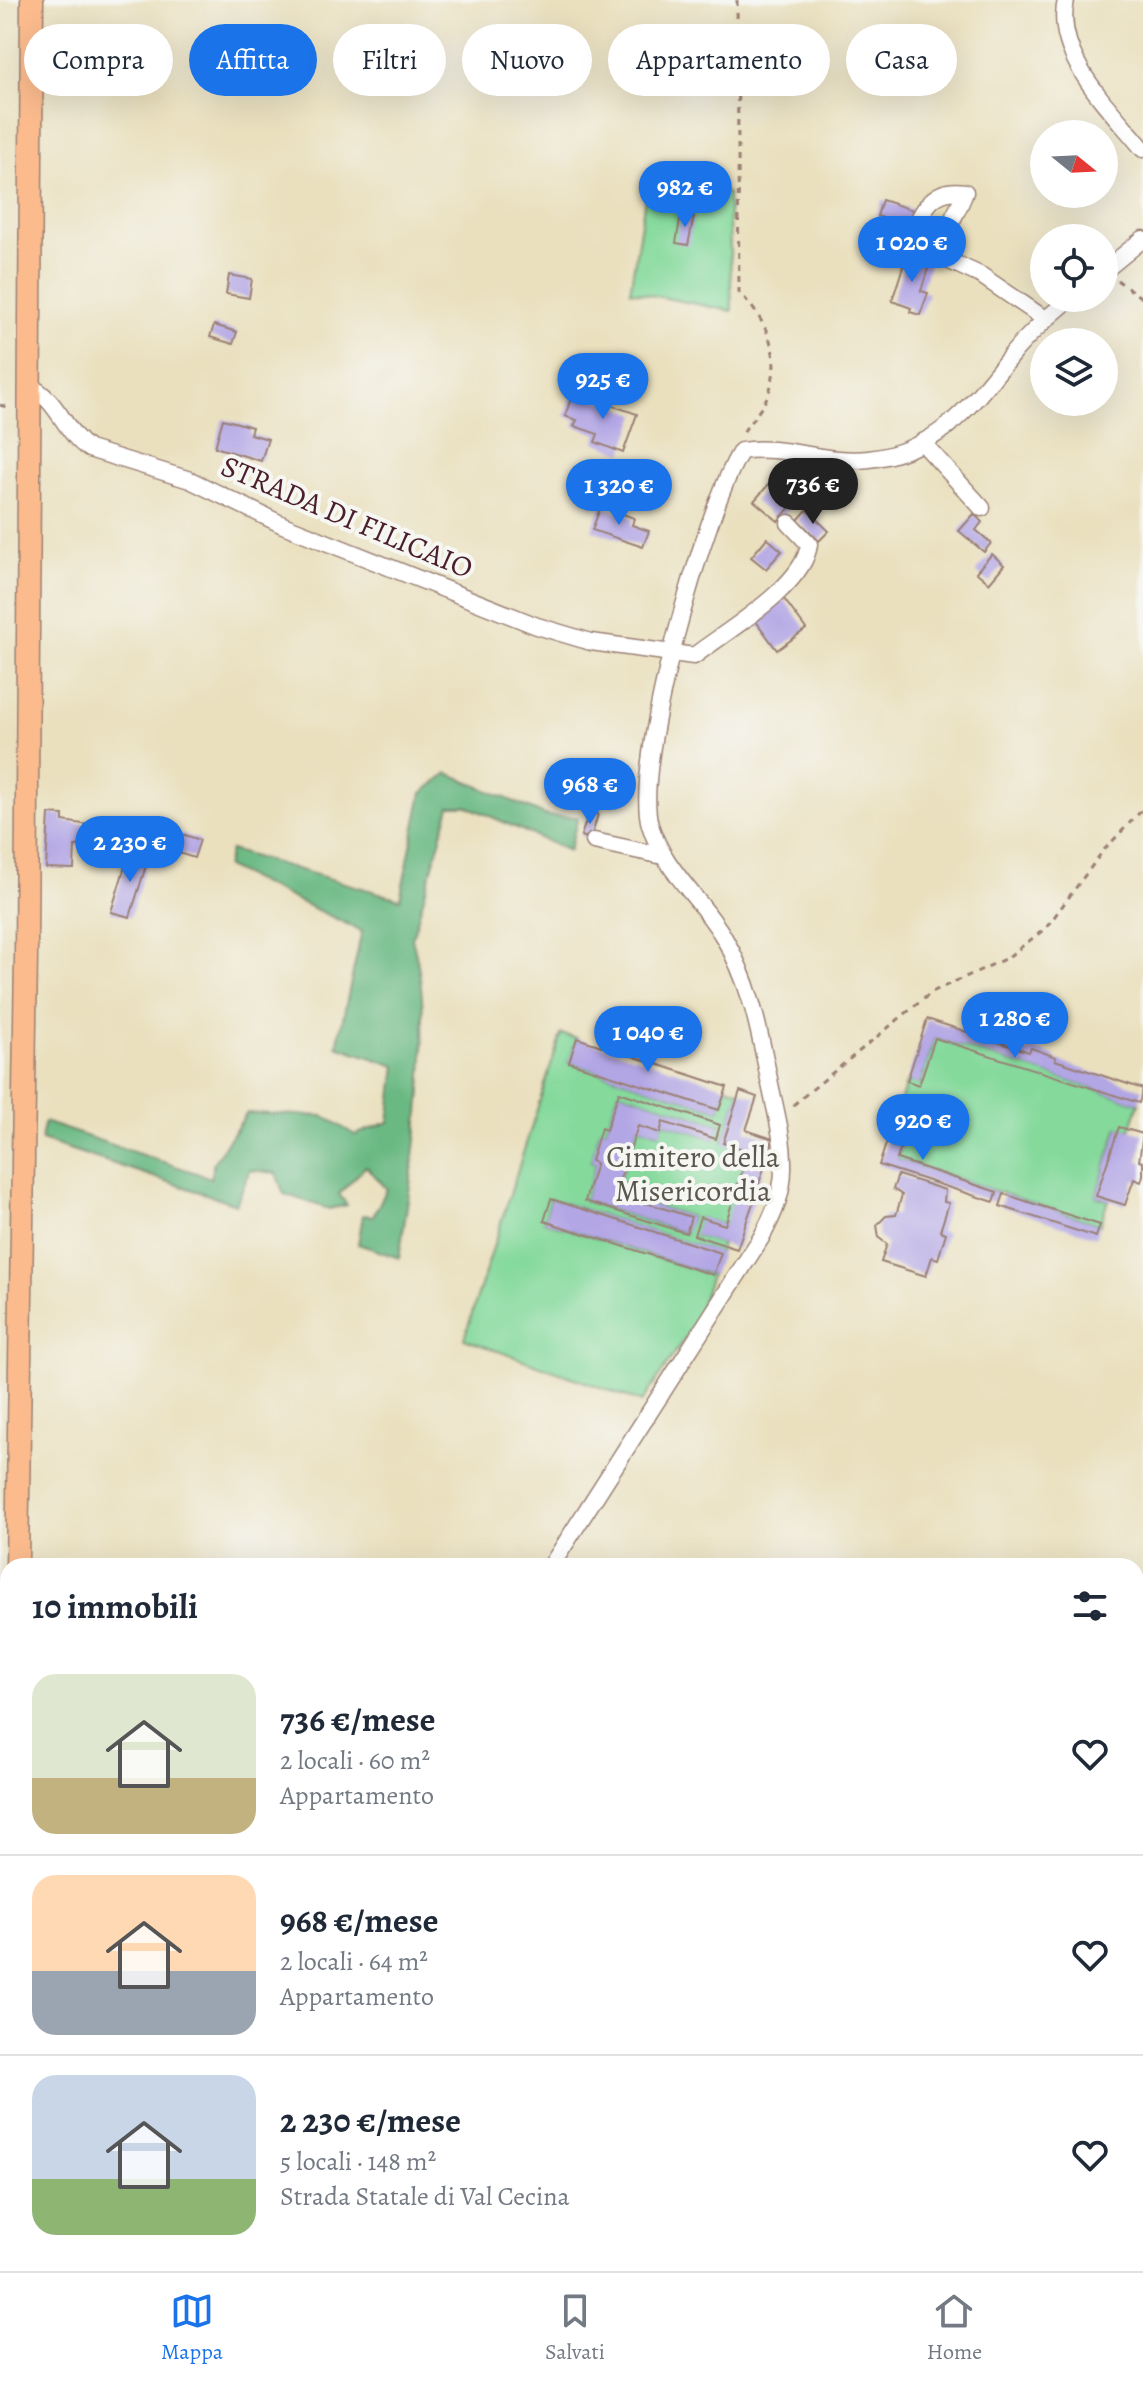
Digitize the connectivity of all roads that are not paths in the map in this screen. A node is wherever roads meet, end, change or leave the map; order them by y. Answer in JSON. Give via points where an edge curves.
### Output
{"nodes":[{"id":1,"x":32,"y":0,"type":"edge"},
{"id":2,"x":1066,"y":0,"type":"edge"},
{"id":3,"x":1143,"y":149,"type":"edge"},
{"id":4,"x":1143,"y":239,"type":"edge"},
{"id":5,"x":939,"y":256,"type":"dead end"},
{"id":6,"x":1118,"y":260,"type":"edge"},
{"id":7,"x":1054,"y":312,"type":"edge"},
{"id":8,"x":1045,"y":319,"type":"junction"},
{"id":9,"x":29,"y":386,"type":"junction"},
{"id":10,"x":922,"y":442,"type":"junction"},
{"id":11,"x":982,"y":508,"type":"dead end"},
{"id":12,"x":789,"y":523,"type":"dead end"},
{"id":13,"x":670,"y":654,"type":"junction"},
{"id":14,"x":594,"y":841,"type":"dead end"},
{"id":15,"x":663,"y":856,"type":"junction"},
{"id":16,"x":17,"y":1558,"type":"edge"},
{"id":17,"x":556,"y":1558,"type":"edge"}],
"edges":[{"from":1,"to":9,"type":"main road"},
{"from":2,"to":3,"type":"street","via":[[1071,51]]},
{"from":4,"to":6,"type":"street"},
{"from":5,"to":8,"type":"street","via":[[982,276]]},
{"from":7,"to":8,"type":"street"},
{"from":8,"to":10,"type":"street","via":[[963,416]]},
{"from":9,"to":13,"type":"street","name":"STRADA DI FILICAIO","via":[[48,398],[75,440],[89,449],[190,480],[283,525],[537,626],[591,642]]},
{"from":9,"to":16,"type":"main road"},
{"from":10,"to":11,"type":"street"},
{"from":10,"to":13,"type":"street","via":[[871,459],[820,459],[760,448],[741,451],[718,497]]},
{"from":12,"to":13,"type":"street","via":[[809,544],[808,558],[785,585],[694,656]]},
{"from":13,"to":15,"type":"street","via":[[648,776],[649,822]]},
{"from":14,"to":15,"type":"street"},
{"from":15,"to":17,"type":"street","via":[[721,933],[745,978],[777,1116],[783,1171],[773,1215]]}]}
